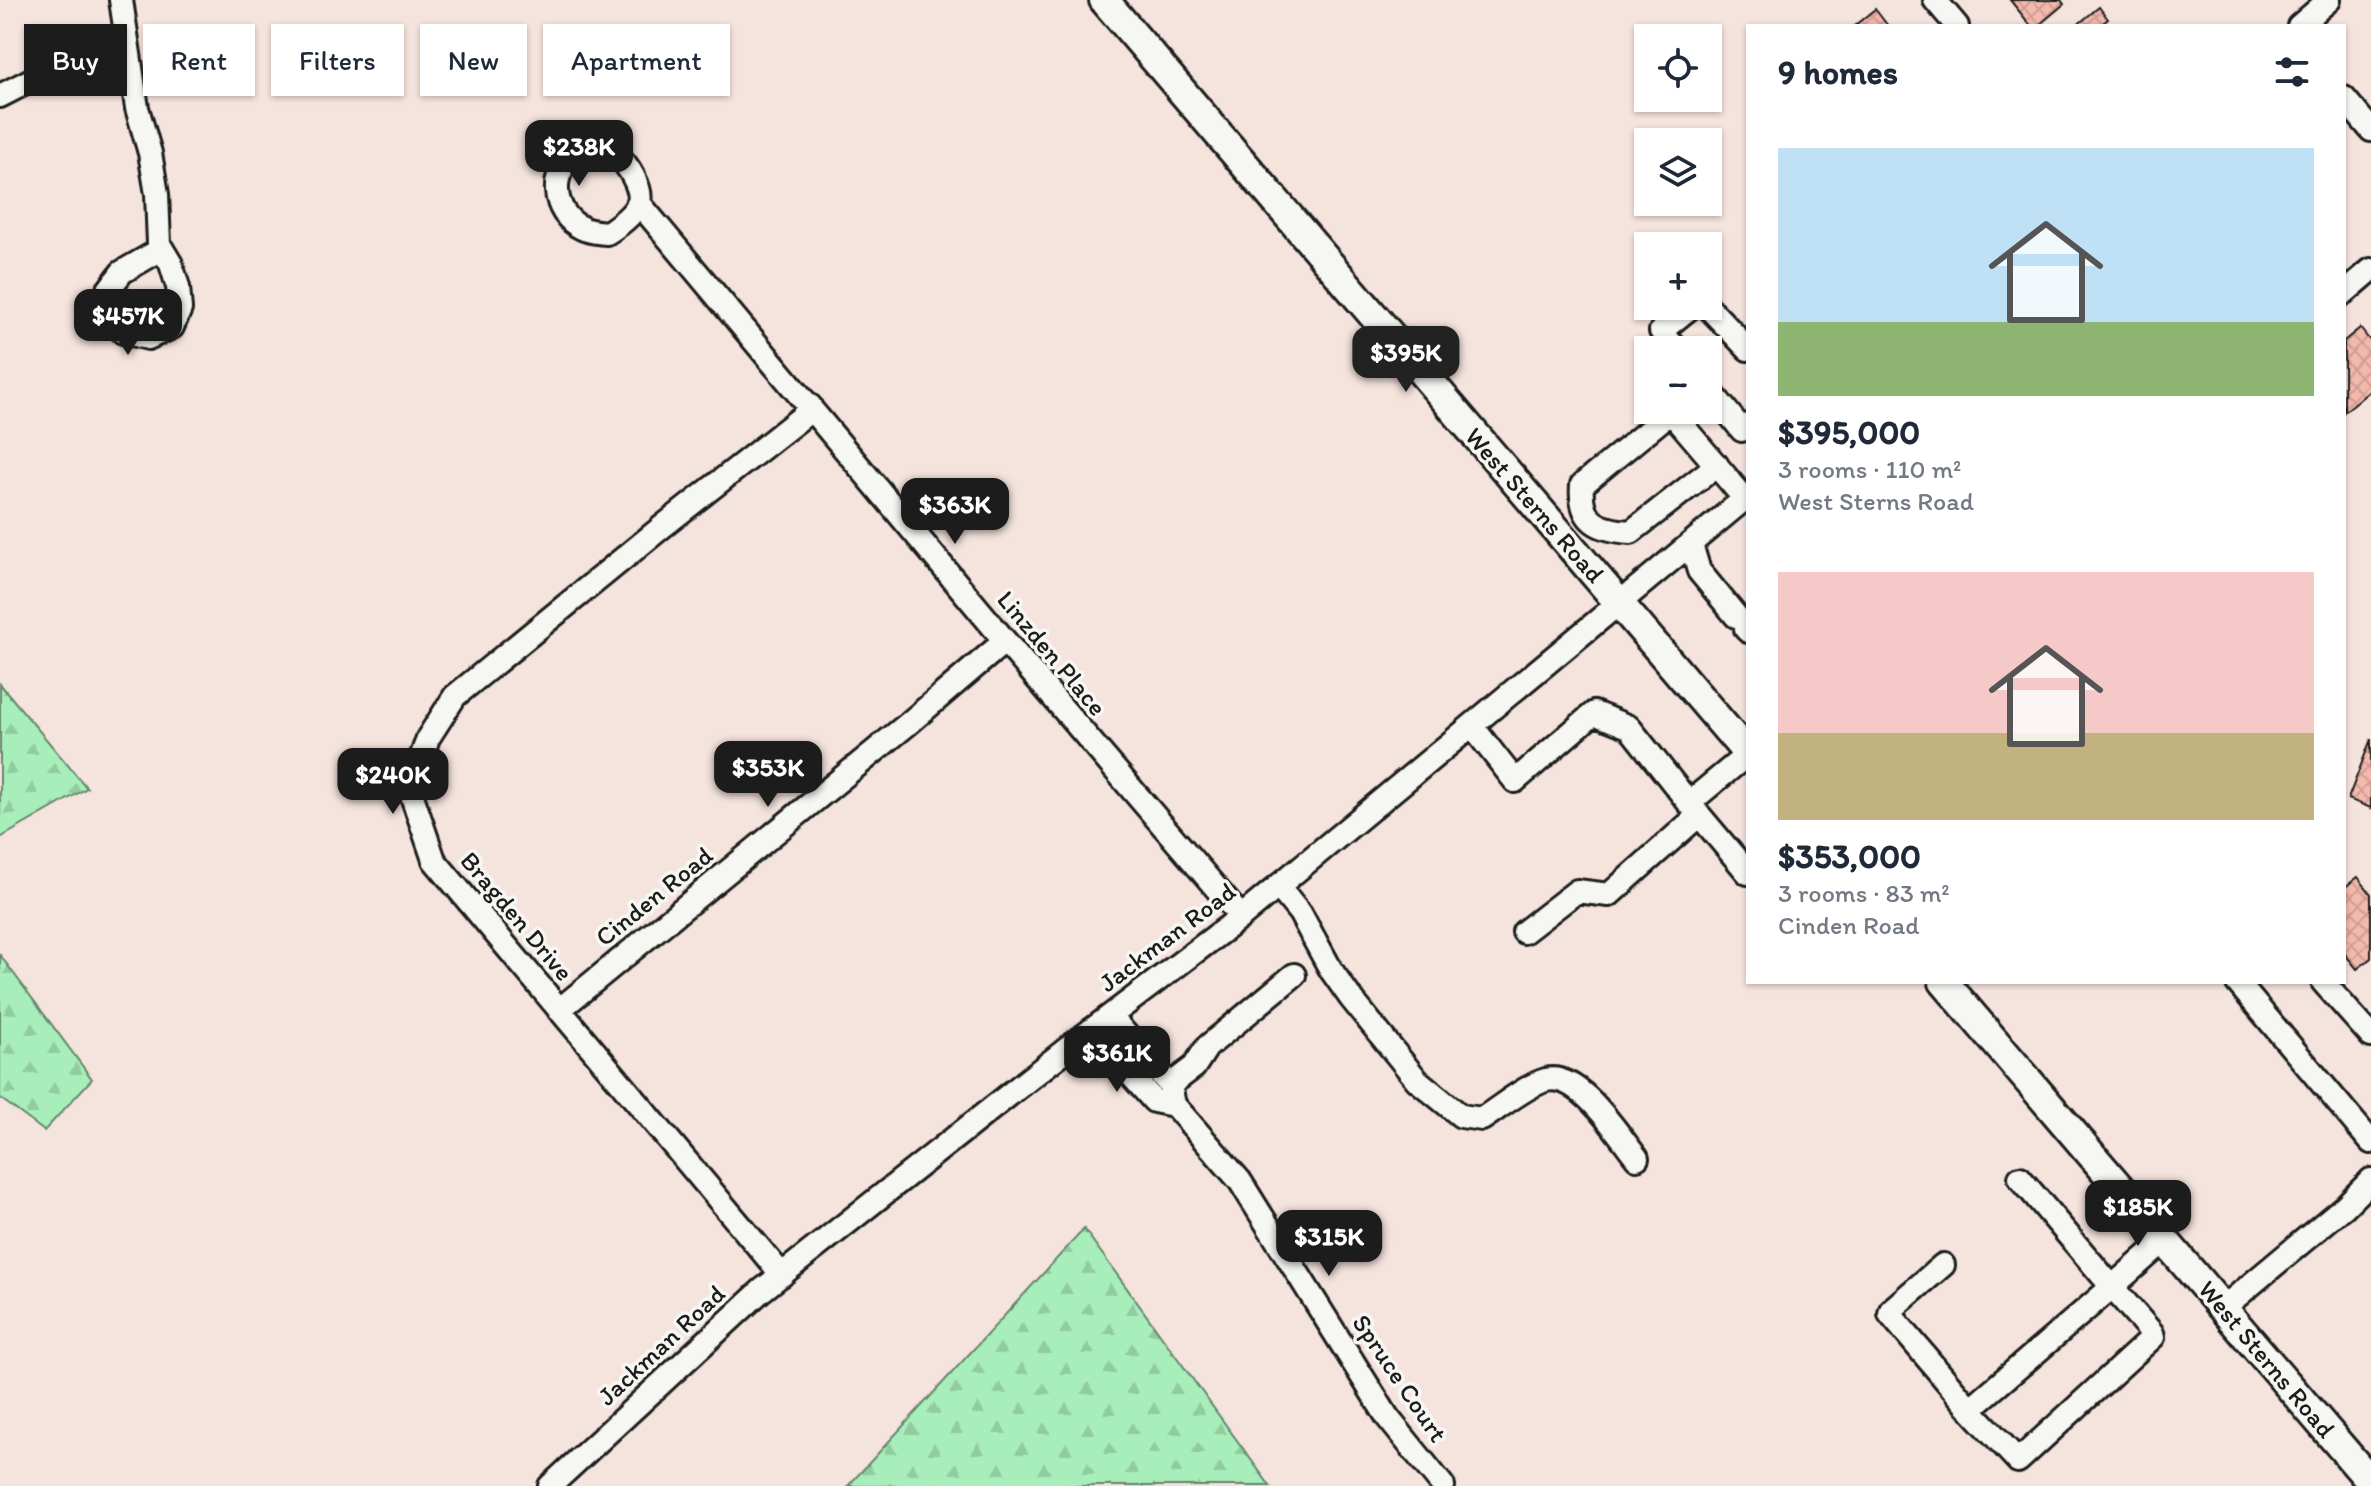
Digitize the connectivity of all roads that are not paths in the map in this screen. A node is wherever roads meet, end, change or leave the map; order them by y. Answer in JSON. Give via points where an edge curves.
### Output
{"nodes":[{"id":1,"x":121,"y":0,"type":"edge"},
{"id":2,"x":1104,"y":0,"type":"edge"},
{"id":3,"x":1935,"y":0,"type":"edge"},
{"id":4,"x":2329,"y":0,"type":"edge"},
{"id":5,"x":1955,"y":24,"type":"edge"},
{"id":6,"x":2301,"y":24,"type":"edge"},
{"id":7,"x":128,"y":49,"type":"junction"},
{"id":8,"x":0,"y":96,"type":"edge"},
{"id":9,"x":2346,"y":100,"type":"edge"},
{"id":10,"x":2371,"y":130,"type":"edge"},
{"id":11,"x":639,"y":203,"type":"dead end"},
{"id":12,"x":160,"y":250,"type":"dead end"},
{"id":13,"x":2371,"y":270,"type":"edge"},
{"id":14,"x":2346,"y":291,"type":"edge"},
{"id":15,"x":1675,"y":320,"type":"edge"},
{"id":16,"x":1720,"y":320,"type":"edge"},
{"id":17,"x":1665,"y":336,"type":"edge"},
{"id":18,"x":1746,"y":347,"type":"edge"},
{"id":19,"x":1722,"y":405,"type":"edge"},
{"id":20,"x":810,"y":406,"type":"junction"},
{"id":21,"x":1746,"y":427,"type":"edge"},
{"id":22,"x":1717,"y":465,"type":"junction"},
{"id":23,"x":1746,"y":497,"type":"edge"},
{"id":24,"x":1746,"y":499,"type":"edge"},
{"id":25,"x":1691,"y":544,"type":"junction"},
{"id":26,"x":1620,"y":604,"type":"junction"},
{"id":27,"x":1743,"y":625,"type":"edge"},
{"id":28,"x":1005,"y":641,"type":"junction"},
{"id":29,"x":1472,"y":726,"type":"junction"},
{"id":30,"x":1746,"y":752,"type":"edge"},
{"id":31,"x":1746,"y":756,"type":"edge"},
{"id":32,"x":1694,"y":809,"type":"junction"},
{"id":33,"x":1746,"y":871,"type":"edge"},
{"id":34,"x":1278,"y":886,"type":"junction"},
{"id":35,"x":1241,"y":917,"type":"junction"},
{"id":36,"x":1524,"y":932,"type":"dead end"},
{"id":37,"x":1294,"y":975,"type":"dead end"},
{"id":38,"x":1946,"y":984,"type":"edge"},
{"id":39,"x":2239,"y":984,"type":"edge"},
{"id":40,"x":2325,"y":984,"type":"edge"},
{"id":41,"x":559,"y":1010,"type":"junction"},
{"id":42,"x":1110,"y":1016,"type":"junction"},
{"id":43,"x":1091,"y":1030,"type":"junction"},
{"id":44,"x":2371,"y":1036,"type":"edge"},
{"id":45,"x":1172,"y":1095,"type":"junction"},
{"id":46,"x":2371,"y":1142,"type":"edge"},
{"id":47,"x":1637,"y":1158,"type":"dead end"},
{"id":48,"x":2020,"y":1178,"type":"dead end"},
{"id":49,"x":2370,"y":1183,"type":"edge"},
{"id":50,"x":2165,"y":1240,"type":"junction"},
{"id":51,"x":1943,"y":1265,"type":"dead end"},
{"id":52,"x":782,"y":1275,"type":"junction"},
{"id":53,"x":2112,"y":1287,"type":"junction"},
{"id":54,"x":2223,"y":1308,"type":"junction"},
{"id":55,"x":1970,"y":1409,"type":"junction"},
{"id":56,"x":2371,"y":1482,"type":"edge"},
{"id":57,"x":550,"y":1486,"type":"edge"},
{"id":58,"x":1443,"y":1486,"type":"edge"}],
"edges":[{"from":1,"to":7,"type":"street"},
{"from":2,"to":26,"type":"main road","name":"West Sterns Road"},
{"from":3,"to":5,"type":"street"},
{"from":4,"to":6,"type":"street"},
{"from":7,"to":8,"type":"street","via":[[39,76]]},
{"from":7,"to":12,"type":"street","via":[[157,194]]},
{"from":9,"to":10,"type":"street"},
{"from":11,"to":20,"type":"street","name":"Linzden Place"},
{"from":13,"to":14,"type":"street"},
{"from":15,"to":17,"type":"street","via":[[1661,331]]},
{"from":16,"to":18,"type":"street"},
{"from":19,"to":21,"type":"street","via":[[1742,430]]},
{"from":20,"to":28,"type":"street","name":"Linzden Place"},
{"from":20,"to":41,"type":"street","name":"Bragden Drive","via":[[455,696],[428,738],[410,790],[434,860]]},
{"from":22,"to":22,"type":"street","via":[[1671,412],[1582,485],[1581,504],[1606,530],[1631,532]]},
{"from":22,"to":23,"type":"street"},
{"from":24,"to":25,"type":"street","name":"Jackman Road"},
{"from":25,"to":26,"type":"street","name":"Jackman Road"},
{"from":25,"to":27,"type":"street","via":[[1699,571]]},
{"from":26,"to":29,"type":"street","name":"Jackman Road"},
{"from":26,"to":30,"type":"main road","name":"West Sterns Road"},
{"from":28,"to":35,"type":"street","name":"Linzden Place"},
{"from":28,"to":41,"type":"street","name":"Cinden Road"},
{"from":29,"to":32,"type":"street","via":[[1515,781],[1594,713],[1629,727]]},
{"from":29,"to":34,"type":"street","name":"Jackman Road"},
{"from":31,"to":32,"type":"street"},
{"from":32,"to":33,"type":"street"},
{"from":32,"to":36,"type":"street","via":[[1609,895],[1577,891]]},
{"from":34,"to":35,"type":"street","name":"Jackman Road"},
{"from":34,"to":47,"type":"street","via":[[1350,997],[1417,1080],[1461,1116],[1482,1119],[1547,1079],[1567,1081],[1591,1100]]},
{"from":35,"to":42,"type":"street","name":"Jackman Road"},
{"from":37,"to":45,"type":"street","via":[[1207,1047]]},
{"from":38,"to":50,"type":"main road","name":"West Sterns Road"},
{"from":39,"to":46,"type":"street"},
{"from":40,"to":44,"type":"street"},
{"from":41,"to":52,"type":"street","name":"Bragden Drive"},
{"from":42,"to":43,"type":"street","name":"Jackman Road"},
{"from":42,"to":45,"type":"street","name":"Spruce Court"},
{"from":43,"to":45,"type":"street","name":"Spruce Court","via":[[1154,1101]]},
{"from":43,"to":52,"type":"street","name":"Jackman Road"},
{"from":45,"to":58,"type":"street","name":"Spruce Court","via":[[1240,1181],[1388,1418]]},
{"from":48,"to":53,"type":"street"},
{"from":49,"to":54,"type":"street"},
{"from":50,"to":53,"type":"street"},
{"from":50,"to":54,"type":"main road","name":"West Sterns Road"},
{"from":51,"to":55,"type":"street","via":[[1890,1314]]},
{"from":52,"to":57,"type":"street","name":"Jackman Road"},
{"from":53,"to":55,"type":"street"},
{"from":53,"to":55,"type":"street","via":[[2153,1337],[2018,1461]]},
{"from":54,"to":56,"type":"main road","name":"West Sterns Road"}]}
